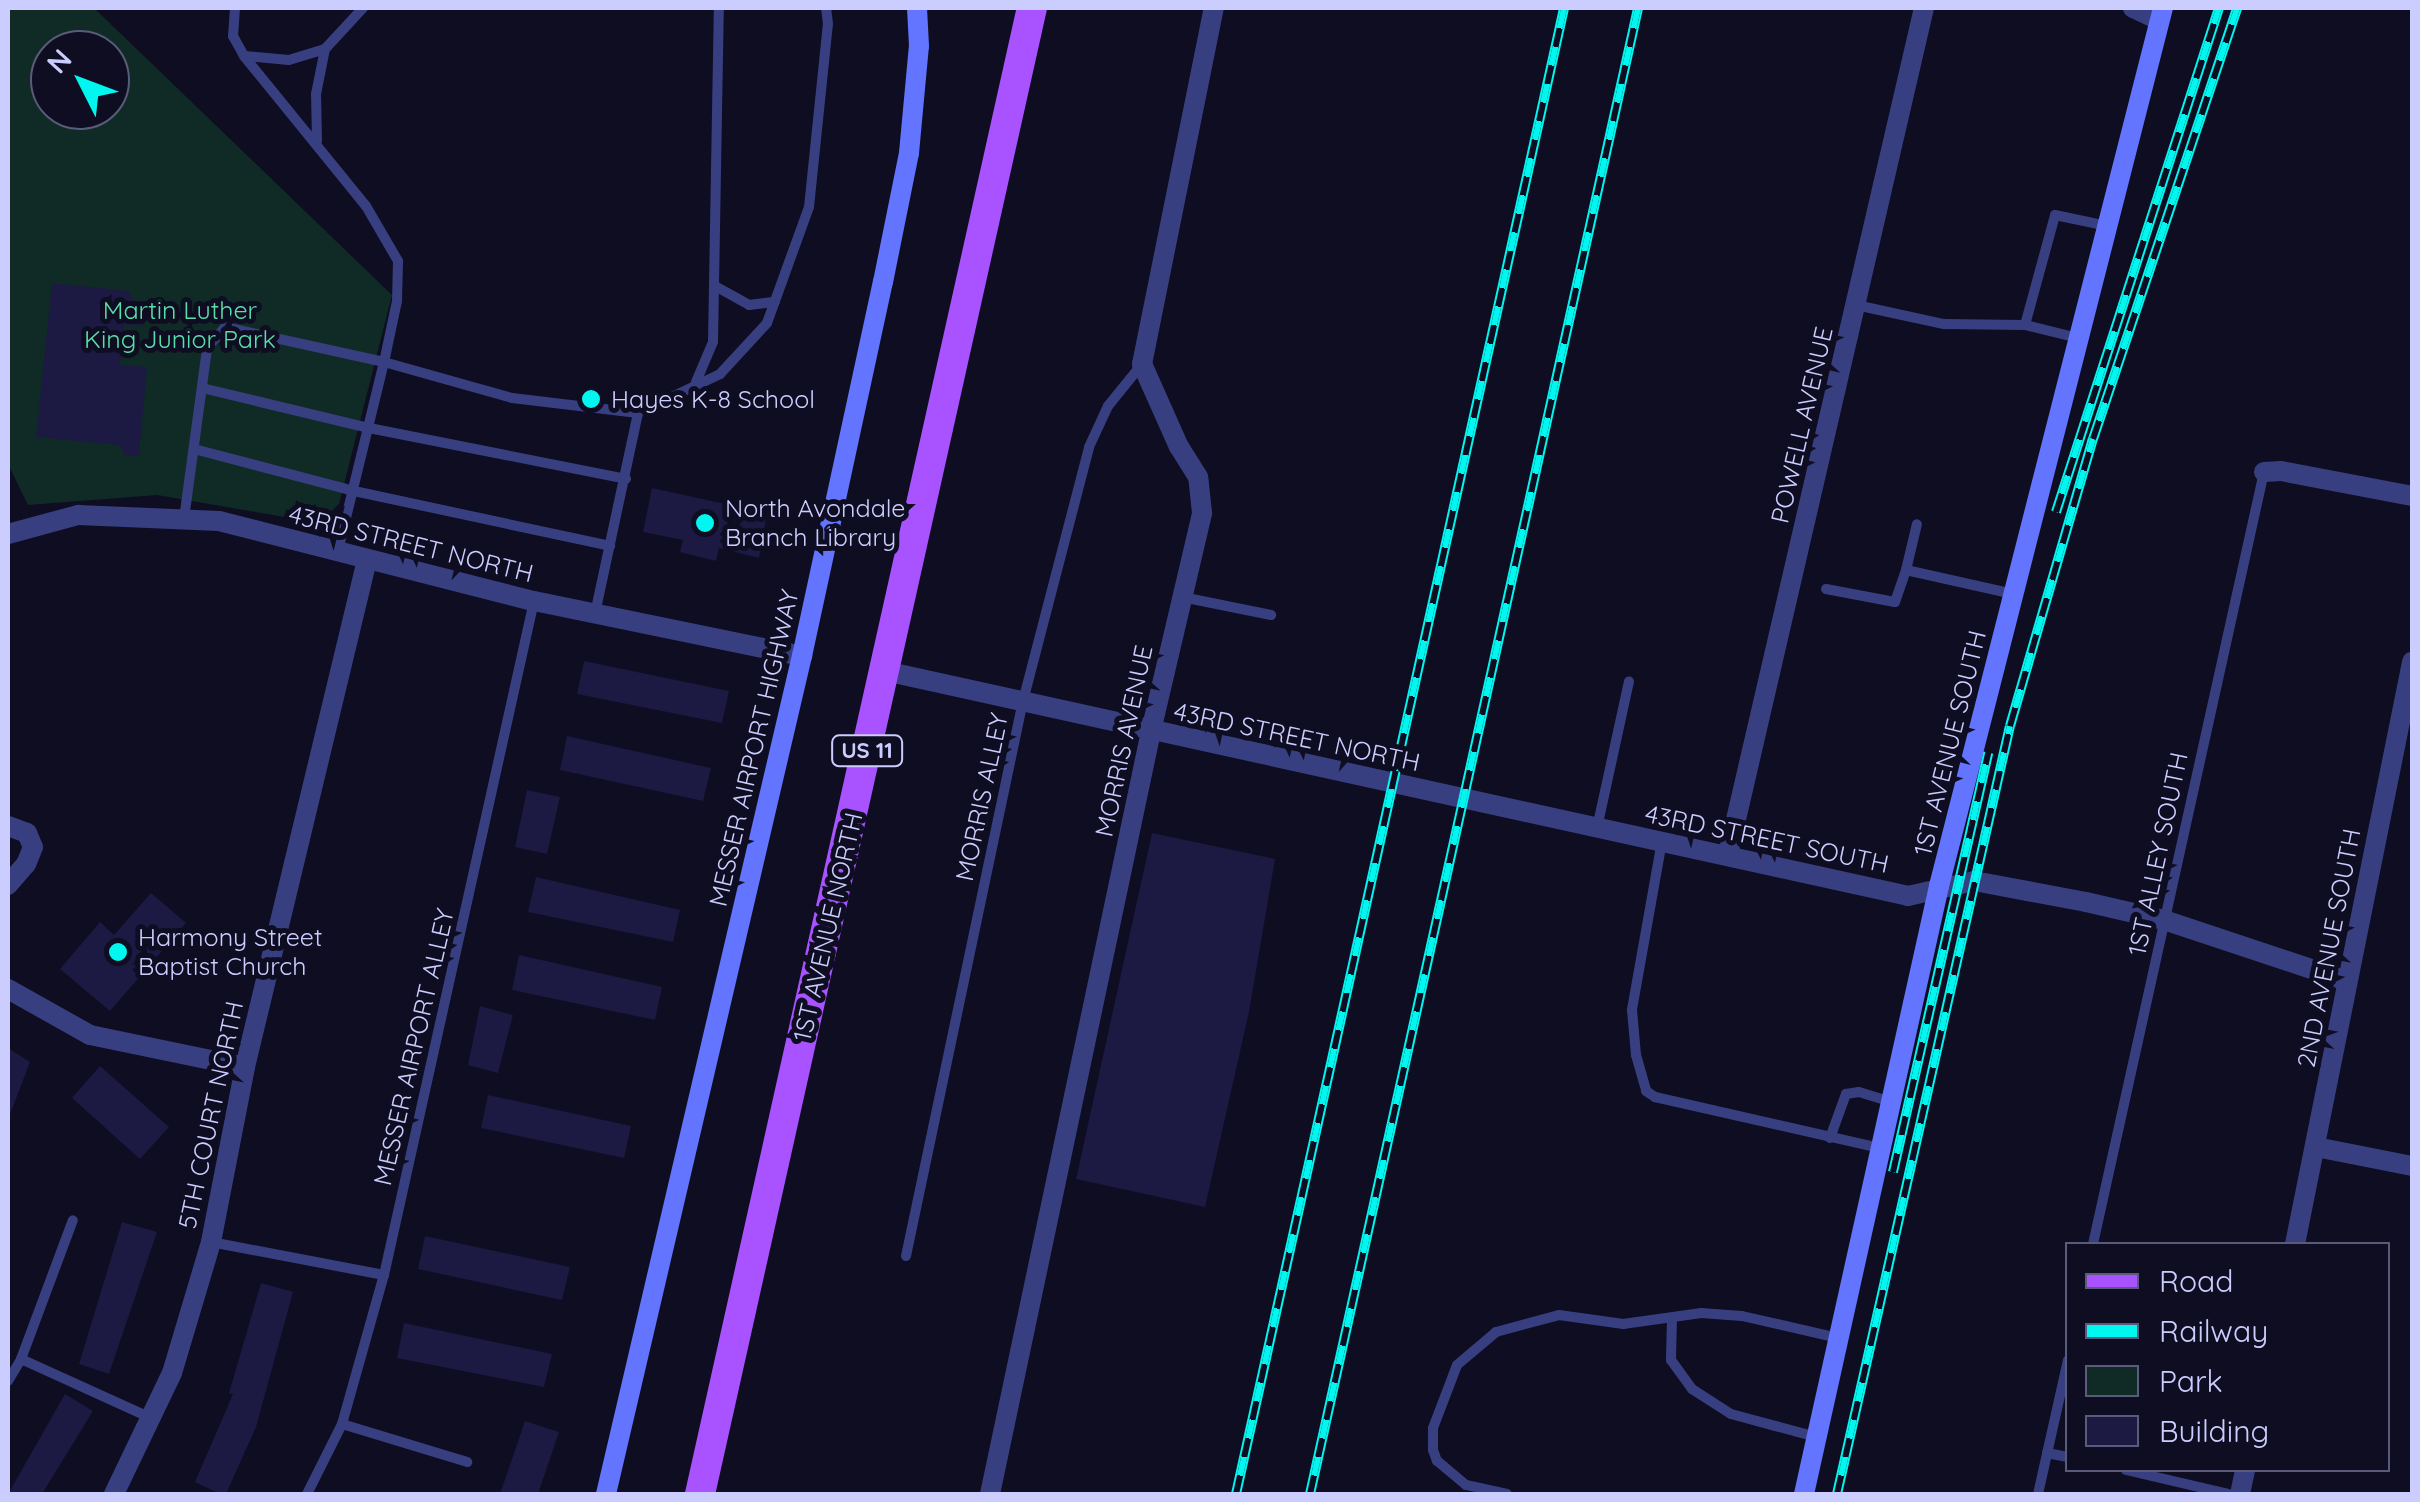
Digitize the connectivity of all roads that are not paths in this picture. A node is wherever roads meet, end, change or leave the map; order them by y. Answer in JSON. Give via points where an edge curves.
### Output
{"nodes":[{"id":1,"x":235,"y":8,"type":"edge"},
{"id":2,"x":363,"y":8,"type":"edge"},
{"id":3,"x":719,"y":8,"type":"edge"},
{"id":4,"x":826,"y":8,"type":"edge"},
{"id":5,"x":917,"y":8,"type":"edge"},
{"id":6,"x":1032,"y":8,"type":"edge"},
{"id":7,"x":1214,"y":8,"type":"edge"},
{"id":8,"x":1924,"y":8,"type":"edge"},
{"id":9,"x":2133,"y":8,"type":"edge"},
{"id":10,"x":2162,"y":8,"type":"edge"},
{"id":11,"x":324,"y":48,"type":"junction"},
{"id":12,"x":244,"y":56,"type":"junction"},
{"id":13,"x":317,"y":142,"type":"junction"},
{"id":14,"x":2107,"y":226,"type":"junction"},
{"id":15,"x":715,"y":286,"type":"junction"},
{"id":16,"x":775,"y":302,"type":"junction"},
{"id":17,"x":1856,"y":305,"type":"junction"},
{"id":18,"x":2025,"y":324,"type":"junction"},
{"id":19,"x":2078,"y":338,"type":"junction"},
{"id":20,"x":384,"y":362,"type":"junction"},
{"id":21,"x":1142,"y":364,"type":"junction"},
{"id":22,"x":696,"y":382,"type":"junction"},
{"id":23,"x":202,"y":388,"type":"junction"},
{"id":24,"x":638,"y":413,"type":"junction"},
{"id":25,"x":369,"y":428,"type":"junction"},
{"id":26,"x":194,"y":449,"type":"junction"},
{"id":27,"x":2264,"y":472,"type":"joint"},
{"id":28,"x":626,"y":479,"type":"junction"},
{"id":29,"x":354,"y":491,"type":"junction"},
{"id":30,"x":2412,"y":496,"type":"edge"},
{"id":31,"x":184,"y":520,"type":"junction"},
{"id":32,"x":1917,"y":524,"type":"dead end"},
{"id":33,"x":8,"y":534,"type":"edge"},
{"id":34,"x":610,"y":546,"type":"junction"},
{"id":35,"x":338,"y":553,"type":"junction"},
{"id":36,"x":367,"y":560,"type":"junction"},
{"id":37,"x":1906,"y":570,"type":"junction"},
{"id":38,"x":1826,"y":589,"type":"dead end"},
{"id":39,"x":2013,"y":594,"type":"junction"},
{"id":40,"x":1182,"y":597,"type":"junction"},
{"id":41,"x":534,"y":600,"type":"junction"},
{"id":42,"x":595,"y":613,"type":"junction"},
{"id":43,"x":1271,"y":615,"type":"dead end"},
{"id":44,"x":802,"y":656,"type":"junction"},
{"id":45,"x":2412,"y":662,"type":"edge"},
{"id":46,"x":885,"y":671,"type":"junction"},
{"id":47,"x":1629,"y":681,"type":"dead end"},
{"id":48,"x":1023,"y":701,"type":"junction"},
{"id":49,"x":1151,"y":730,"type":"junction"},
{"id":50,"x":1464,"y":800,"type":"joint"},
{"id":51,"x":8,"y":826,"type":"edge"},
{"id":52,"x":1597,"y":828,"type":"junction"},
{"id":53,"x":1662,"y":841,"type":"junction"},
{"id":54,"x":1728,"y":854,"type":"junction"},
{"id":55,"x":8,"y":885,"type":"edge"},
{"id":56,"x":1939,"y":886,"type":"junction"},
{"id":57,"x":2164,"y":920,"type":"junction"},
{"id":58,"x":2346,"y":982,"type":"junction"},
{"id":59,"x":8,"y":989,"type":"edge"},
{"id":60,"x":245,"y":1067,"type":"junction"},
{"id":61,"x":1891,"y":1102,"type":"junction"},
{"id":62,"x":1830,"y":1138,"type":"junction"},
{"id":63,"x":2316,"y":1147,"type":"junction"},
{"id":64,"x":1881,"y":1148,"type":"junction"},
{"id":65,"x":2412,"y":1166,"type":"edge"},
{"id":66,"x":72,"y":1220,"type":"dead end"},
{"id":67,"x":211,"y":1242,"type":"junction"},
{"id":68,"x":2094,"y":1242,"type":"edge"},
{"id":69,"x":2295,"y":1242,"type":"edge"},
{"id":70,"x":906,"y":1256,"type":"dead end"},
{"id":71,"x":384,"y":1275,"type":"junction"},
{"id":72,"x":1672,"y":1318,"type":"junction"},
{"id":73,"x":1839,"y":1338,"type":"junction"},
{"id":74,"x":21,"y":1359,"type":"junction"},
{"id":75,"x":2065,"y":1373,"type":"edge"},
{"id":76,"x":8,"y":1381,"type":"edge"},
{"id":77,"x":152,"y":1418,"type":"junction"},
{"id":78,"x":342,"y":1424,"type":"junction"},
{"id":79,"x":1817,"y":1437,"type":"junction"},
{"id":80,"x":2047,"y":1452,"type":"junction"},
{"id":81,"x":2065,"y":1456,"type":"edge"},
{"id":82,"x":467,"y":1462,"type":"dead end"},
{"id":83,"x":2134,"y":1472,"type":"edge"},
{"id":84,"x":114,"y":1494,"type":"edge"},
{"id":85,"x":308,"y":1494,"type":"edge"},
{"id":86,"x":606,"y":1494,"type":"edge"},
{"id":87,"x":700,"y":1494,"type":"edge"},
{"id":88,"x":990,"y":1494,"type":"edge"},
{"id":89,"x":1507,"y":1494,"type":"edge"},
{"id":90,"x":1804,"y":1494,"type":"edge"},
{"id":91,"x":2038,"y":1494,"type":"edge"},
{"id":92,"x":2228,"y":1494,"type":"edge"}],
"edges":[{"from":1,"to":12,"type":"lane","via":[[234,36]]},
{"from":2,"to":11,"type":"lane"},
{"from":3,"to":15,"type":"lane"},
{"from":4,"to":16,"type":"lane","via":[[808,206]]},
{"from":5,"to":44,"type":"street","name":"MESSER AIRPORT HIGHWAY","via":[[909,153]]},
{"from":6,"to":46,"type":"main road","name":"1ST AVENUE NORTH","number":"US 11"},
{"from":7,"to":21,"type":"street"},
{"from":8,"to":17,"type":"street","name":"POWELL AVENUE"},
{"from":9,"to":10,"type":"street","via":[[2154,18]]},
{"from":10,"to":14,"type":"street","name":"1ST AVENUE SOUTH"},
{"from":11,"to":12,"type":"lane","via":[[289,60]]},
{"from":11,"to":13,"type":"lane"},
{"from":12,"to":13,"type":"lane"},
{"from":13,"to":20,"type":"lane","via":[[398,261]]},
{"from":14,"to":18,"type":"lane","via":[[2055,215]]},
{"from":14,"to":19,"type":"street","name":"1ST AVENUE SOUTH"},
{"from":15,"to":16,"type":"lane","via":[[749,305]]},
{"from":15,"to":22,"type":"lane","via":[[712,342]]},
{"from":16,"to":22,"type":"lane","via":[[767,322],[720,374]]},
{"from":17,"to":18,"type":"lane","via":[[1944,324]]},
{"from":17,"to":54,"type":"street","name":"POWELL AVENUE"},
{"from":18,"to":19,"type":"lane"},
{"from":19,"to":39,"type":"street","name":"1ST AVENUE SOUTH"},
{"from":20,"to":23,"type":"lane","via":[[225,327],[207,348]]},
{"from":20,"to":24,"type":"lane","via":[[512,398]]},
{"from":20,"to":25,"type":"lane"},
{"from":21,"to":40,"type":"street","name":"MORRIS AVENUE","via":[[1198,477],[1202,512]]},
{"from":21,"to":48,"type":"lane","name":"MORRIS ALLEY","via":[[1108,406],[1089,447]]},
{"from":22,"to":24,"type":"lane"},
{"from":23,"to":25,"type":"lane"},
{"from":23,"to":26,"type":"lane"},
{"from":24,"to":28,"type":"lane"},
{"from":25,"to":28,"type":"lane"},
{"from":25,"to":29,"type":"lane"},
{"from":26,"to":29,"type":"lane"},
{"from":26,"to":31,"type":"lane"},
{"from":27,"to":30,"type":"street"},
{"from":27,"to":57,"type":"lane","name":"1ST ALLEY SOUTH"},
{"from":28,"to":34,"type":"lane"},
{"from":29,"to":34,"type":"lane"},
{"from":29,"to":35,"type":"lane"},
{"from":31,"to":33,"type":"street","name":"43RD STREET NORTH","via":[[78,515]]},
{"from":31,"to":35,"type":"street","name":"43RD STREET NORTH","via":[[220,522]]},
{"from":32,"to":37,"type":"lane"},
{"from":34,"to":42,"type":"lane"},
{"from":35,"to":36,"type":"street","name":"43RD STREET NORTH"},
{"from":36,"to":41,"type":"street","name":"43RD STREET NORTH"},
{"from":36,"to":60,"type":"street","name":"5TH COURT NORTH"},
{"from":37,"to":38,"type":"lane","via":[[1895,602]]},
{"from":37,"to":39,"type":"lane"},
{"from":39,"to":56,"type":"street","name":"1ST AVENUE SOUTH"},
{"from":40,"to":43,"type":"lane"},
{"from":40,"to":49,"type":"street","name":"MORRIS AVENUE"},
{"from":41,"to":42,"type":"street","name":"43RD STREET NORTH"},
{"from":41,"to":71,"type":"lane","name":"MESSER AIRPORT ALLEY"},
{"from":42,"to":44,"type":"street","name":"43RD STREET NORTH"},
{"from":44,"to":86,"type":"street","name":"MESSER AIRPORT HIGHWAY"},
{"from":45,"to":58,"type":"street","name":"2ND AVENUE SOUTH"},
{"from":46,"to":48,"type":"street","name":"43RD STREET NORTH"},
{"from":46,"to":87,"type":"main road","name":"1ST AVENUE NORTH","number":"US 11"},
{"from":47,"to":52,"type":"lane"},
{"from":48,"to":49,"type":"street","name":"43RD STREET NORTH"},
{"from":48,"to":70,"type":"lane","name":"MORRIS ALLEY"},
{"from":49,"to":50,"type":"street","name":"43RD STREET NORTH"},
{"from":49,"to":88,"type":"street","name":"MORRIS AVENUE"},
{"from":50,"to":52,"type":"street","name":"43RD STREET SOUTH"},
{"from":51,"to":55,"type":"street","via":[[27,833],[33,847]]},
{"from":52,"to":53,"type":"street","name":"43RD STREET SOUTH"},
{"from":53,"to":54,"type":"street","name":"43RD STREET SOUTH"},
{"from":53,"to":62,"type":"lane","via":[[1632,1010],[1646,1091]]},
{"from":54,"to":56,"type":"street","name":"43RD STREET SOUTH","via":[[1908,896]]},
{"from":56,"to":57,"type":"street","name":"43RD STREET SOUTH","via":[[1974,881]]},
{"from":56,"to":61,"type":"street","name":"1ST AVENUE SOUTH"},
{"from":57,"to":58,"type":"street","name":"43RD STREET SOUTH"},
{"from":57,"to":68,"type":"lane","name":"1ST ALLEY SOUTH"},
{"from":58,"to":63,"type":"street","name":"2ND AVENUE SOUTH"},
{"from":59,"to":60,"type":"street","via":[[90,1035]]},
{"from":60,"to":67,"type":"street","name":"5TH COURT NORTH"},
{"from":61,"to":62,"type":"lane","via":[[1846,1094]]},
{"from":61,"to":64,"type":"street","name":"1ST AVENUE SOUTH"},
{"from":62,"to":64,"type":"lane"},
{"from":63,"to":65,"type":"street"},
{"from":63,"to":69,"type":"street","name":"2ND AVENUE SOUTH"},
{"from":64,"to":73,"type":"street","name":"1ST AVENUE SOUTH"},
{"from":66,"to":74,"type":"lane"},
{"from":67,"to":71,"type":"lane"},
{"from":67,"to":77,"type":"street","name":"5TH COURT NORTH"},
{"from":71,"to":78,"type":"lane","name":"MESSER AIRPORT ALLEY"},
{"from":72,"to":73,"type":"lane","via":[[1742,1316]]},
{"from":72,"to":79,"type":"lane","via":[[1671,1360],[1692,1388],[1731,1414]]},
{"from":72,"to":89,"type":"lane","via":[[1623,1324],[1559,1314],[1520,1322],[1475,1347],[1458,1365],[1433,1428],[1437,1461],[1466,1485]]},
{"from":73,"to":79,"type":"street","name":"1ST AVENUE SOUTH"},
{"from":74,"to":76,"type":"lane"},
{"from":74,"to":77,"type":"lane"},
{"from":75,"to":80,"type":"lane"},
{"from":77,"to":84,"type":"street","name":"5TH COURT NORTH"},
{"from":78,"to":82,"type":"lane"},
{"from":78,"to":85,"type":"lane","name":"MESSER AIRPORT ALLEY"},
{"from":79,"to":90,"type":"street","name":"1ST AVENUE SOUTH"},
{"from":80,"to":81,"type":"lane"},
{"from":80,"to":91,"type":"lane"},
{"from":83,"to":92,"type":"lane"}]}
